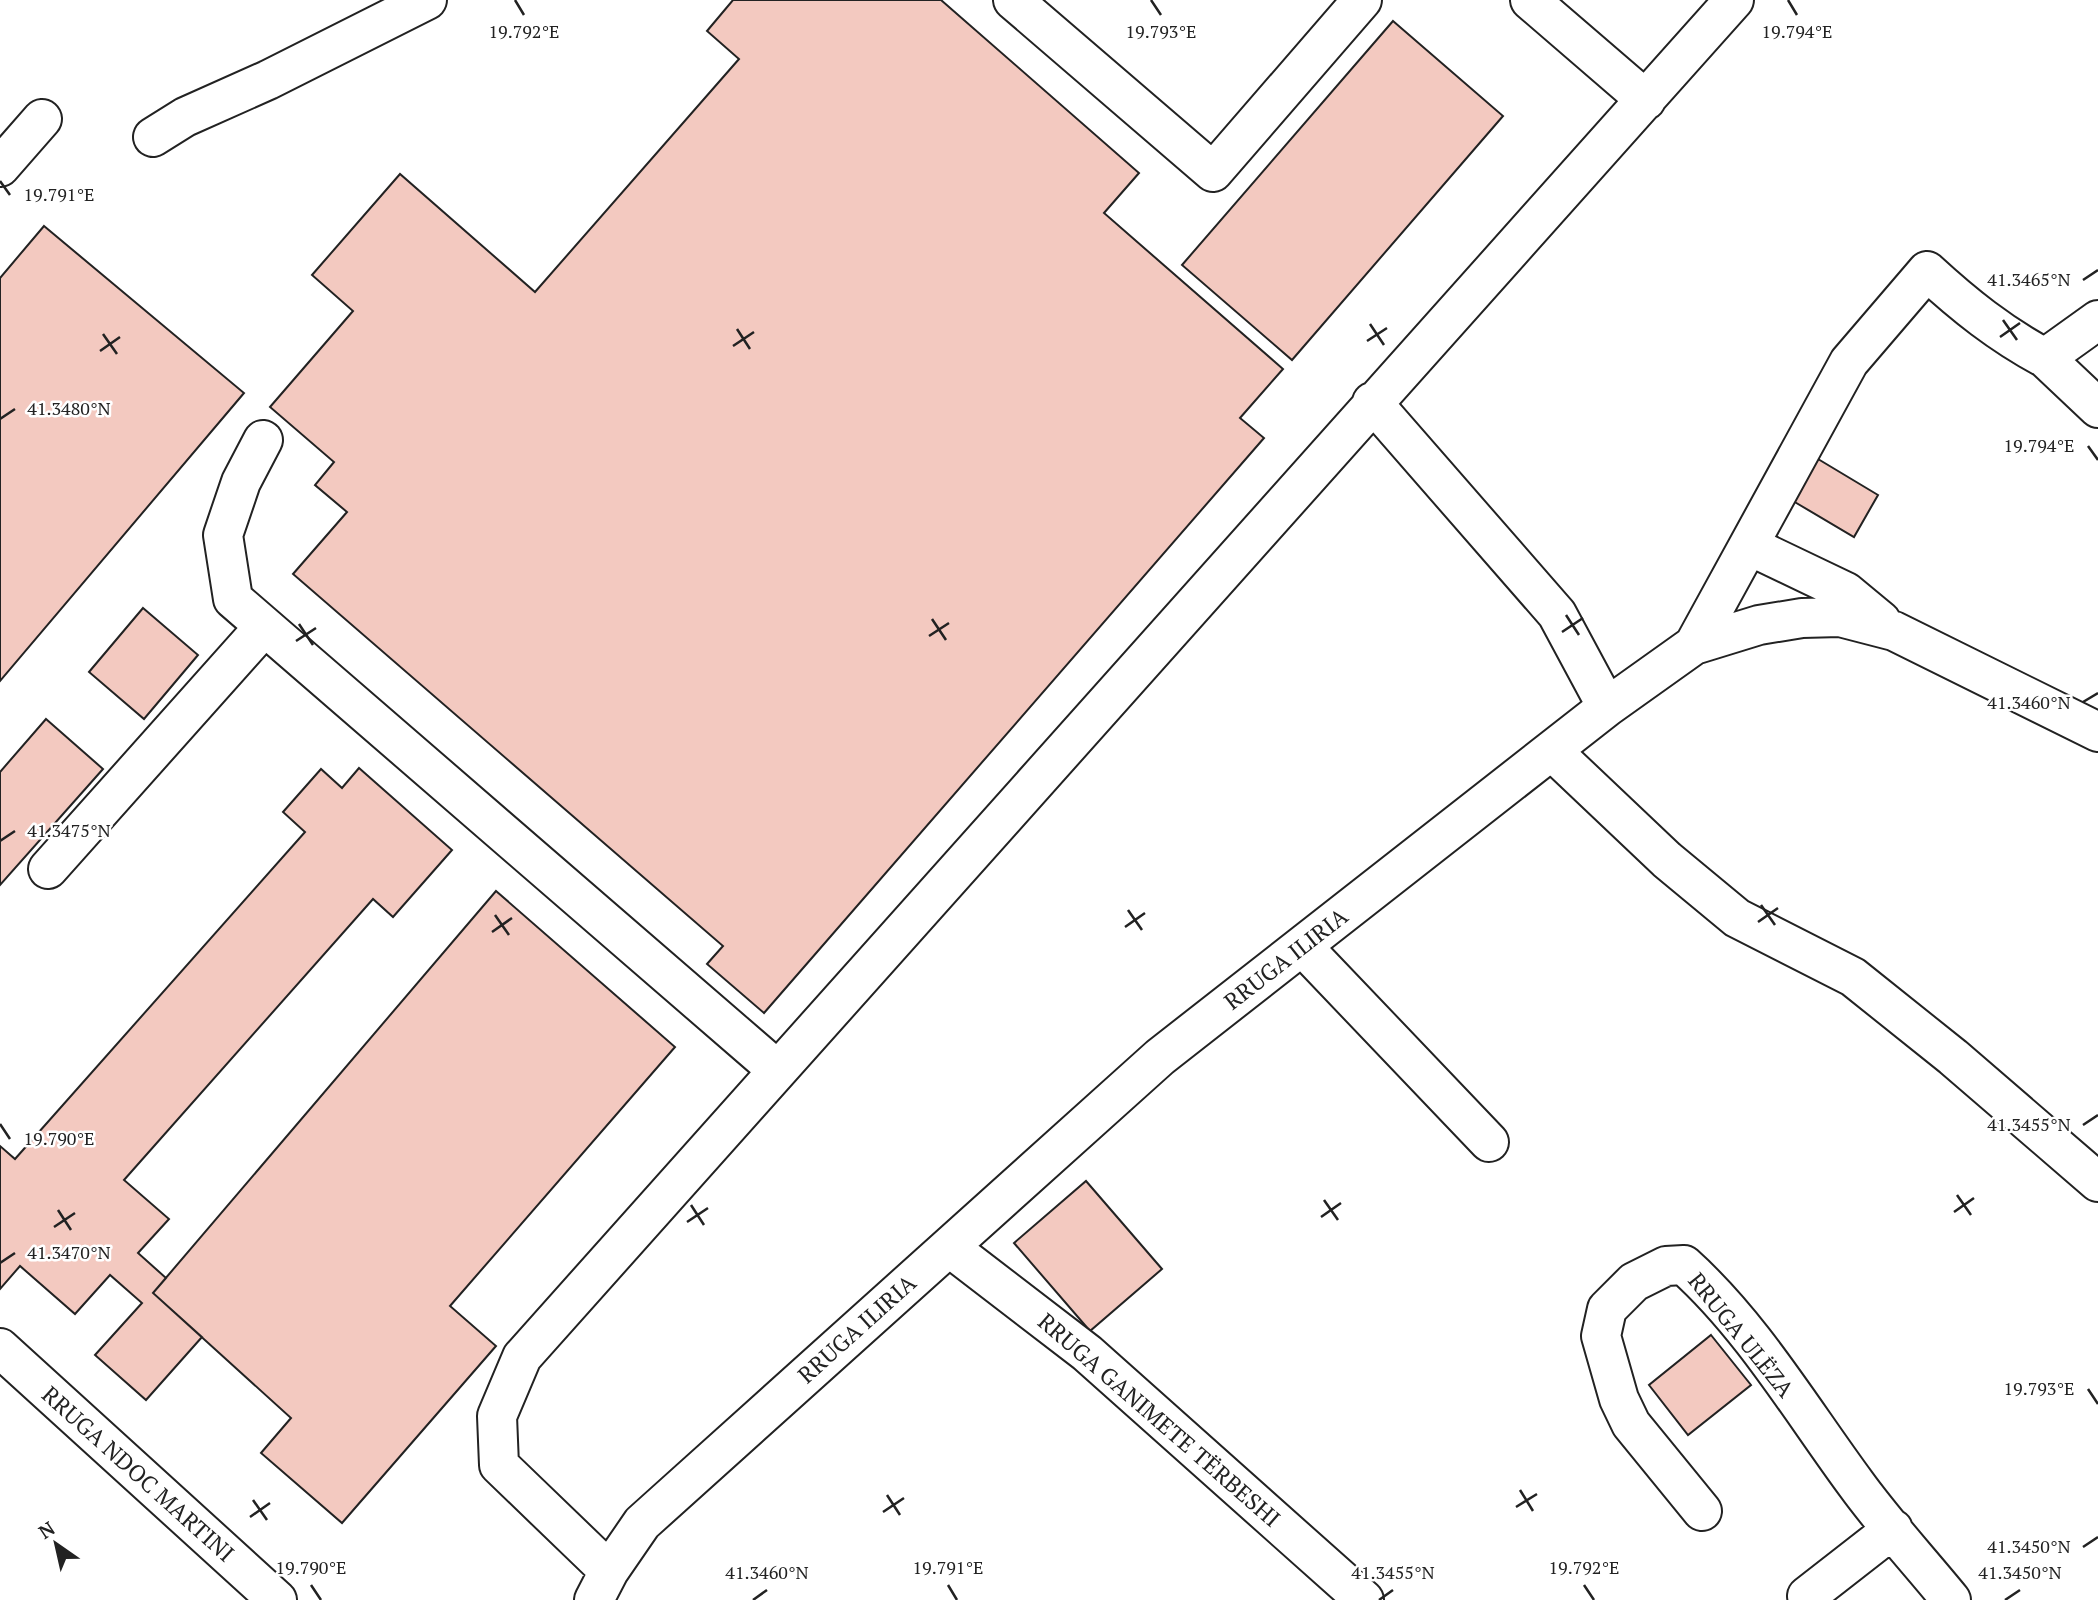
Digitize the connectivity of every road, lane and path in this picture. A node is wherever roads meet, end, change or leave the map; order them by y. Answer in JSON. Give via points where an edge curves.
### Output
{"nodes":[{"id":1,"x":427,"y":0,"type":"edge"},
{"id":2,"x":1013,"y":0,"type":"edge"},
{"id":3,"x":1362,"y":0,"type":"edge"},
{"id":4,"x":1530,"y":0,"type":"edge"},
{"id":5,"x":1734,"y":0,"type":"edge"},
{"id":6,"x":1646,"y":100,"type":"junction"},
{"id":7,"x":42,"y":119,"type":"dead end"},
{"id":8,"x":153,"y":137,"type":"dead end"},
{"id":9,"x":0,"y":167,"type":"edge"},
{"id":10,"x":2098,"y":320,"type":"edge"},
{"id":11,"x":2045,"y":358,"type":"junction"},
{"id":12,"x":1372,"y":402,"type":"junction"},
{"id":13,"x":2098,"y":408,"type":"edge"},
{"id":14,"x":263,"y":440,"type":"dead end"},
{"id":15,"x":1750,"y":546,"type":"junction"},
{"id":16,"x":264,"y":627,"type":"junction"},
{"id":17,"x":1894,"y":631,"type":"junction"},
{"id":18,"x":1694,"y":645,"type":"junction"},
{"id":19,"x":1608,"y":707,"type":"junction"},
{"id":20,"x":2098,"y":732,"type":"edge"},
{"id":21,"x":1552,"y":751,"type":"junction"},
{"id":22,"x":48,"y":869,"type":"dead end"},
{"id":23,"x":1303,"y":946,"type":"junction"},
{"id":24,"x":776,"y":1069,"type":"junction"},
{"id":25,"x":1489,"y":1142,"type":"dead end"},
{"id":26,"x":2098,"y":1182,"type":"edge"},
{"id":27,"x":949,"y":1247,"type":"junction"},
{"id":28,"x":0,"y":1348,"type":"edge"},
{"id":29,"x":1702,"y":1511,"type":"dead end"},
{"id":30,"x":1893,"y":1529,"type":"junction"},
{"id":31,"x":601,"y":1586,"type":"edge"},
{"id":32,"x":1807,"y":1596,"type":"dead end"},
{"id":33,"x":277,"y":1600,"type":"edge"},
{"id":34,"x":1364,"y":1600,"type":"edge"},
{"id":35,"x":1951,"y":1600,"type":"edge"}],
"edges":[{"from":1,"to":8,"type":"street","via":[[185,117]]},
{"from":2,"to":3,"type":"street","via":[[1213,172]]},
{"from":4,"to":6,"type":"street"},
{"from":5,"to":6,"type":"street"},
{"from":6,"to":12,"type":"street"},
{"from":7,"to":9,"type":"street"},
{"from":10,"to":11,"type":"street"},
{"from":11,"to":13,"type":"street"},
{"from":11,"to":15,"type":"street","via":[[1979,318],[1927,271],[1849,362]]},
{"from":12,"to":19,"type":"street","via":[[1557,614]]},
{"from":12,"to":24,"type":"street"},
{"from":14,"to":16,"type":"street","via":[[241,482],[223,535],[233,599]]},
{"from":15,"to":17,"type":"street","via":[[1846,592]]},
{"from":15,"to":18,"type":"street"},
{"from":16,"to":22,"type":"street"},
{"from":16,"to":24,"type":"street"},
{"from":17,"to":18,"type":"street","name":"RRUGA ILIRIA","via":[[1840,617],[1802,618],[1759,625]]},
{"from":17,"to":20,"type":"street","name":"RRUGA ILIRIA"},
{"from":18,"to":19,"type":"street","name":"RRUGA ILIRIA"},
{"from":19,"to":21,"type":"street","name":"RRUGA ILIRIA"},
{"from":21,"to":23,"type":"street","name":"RRUGA ILIRIA"},
{"from":21,"to":26,"type":"street","via":[[1737,918],[1853,977]]},
{"from":23,"to":25,"type":"street"},
{"from":23,"to":27,"type":"street","name":"RRUGA ILIRIA","via":[[1160,1057]]},
{"from":24,"to":31,"type":"street","via":[[522,1357],[497,1416],[499,1465]]},
{"from":27,"to":31,"type":"street","name":"RRUGA ILIRIA","via":[[642,1523]]},
{"from":27,"to":34,"type":"street","name":"RRUGA GANIMETE TËRBESHI","via":[[1087,1353]]},
{"from":28,"to":33,"type":"street","name":"RRUGA NDOC MARTINI"},
{"from":29,"to":30,"type":"street","name":"RRUGA ULËZA","via":[[1631,1424],[1601,1336],[1607,1309],[1634,1283],[1666,1266],[1684,1265],[1704,1283]]},
{"from":30,"to":32,"type":"street"},
{"from":30,"to":35,"type":"street","name":"RRUGA ULËZA"}]}
